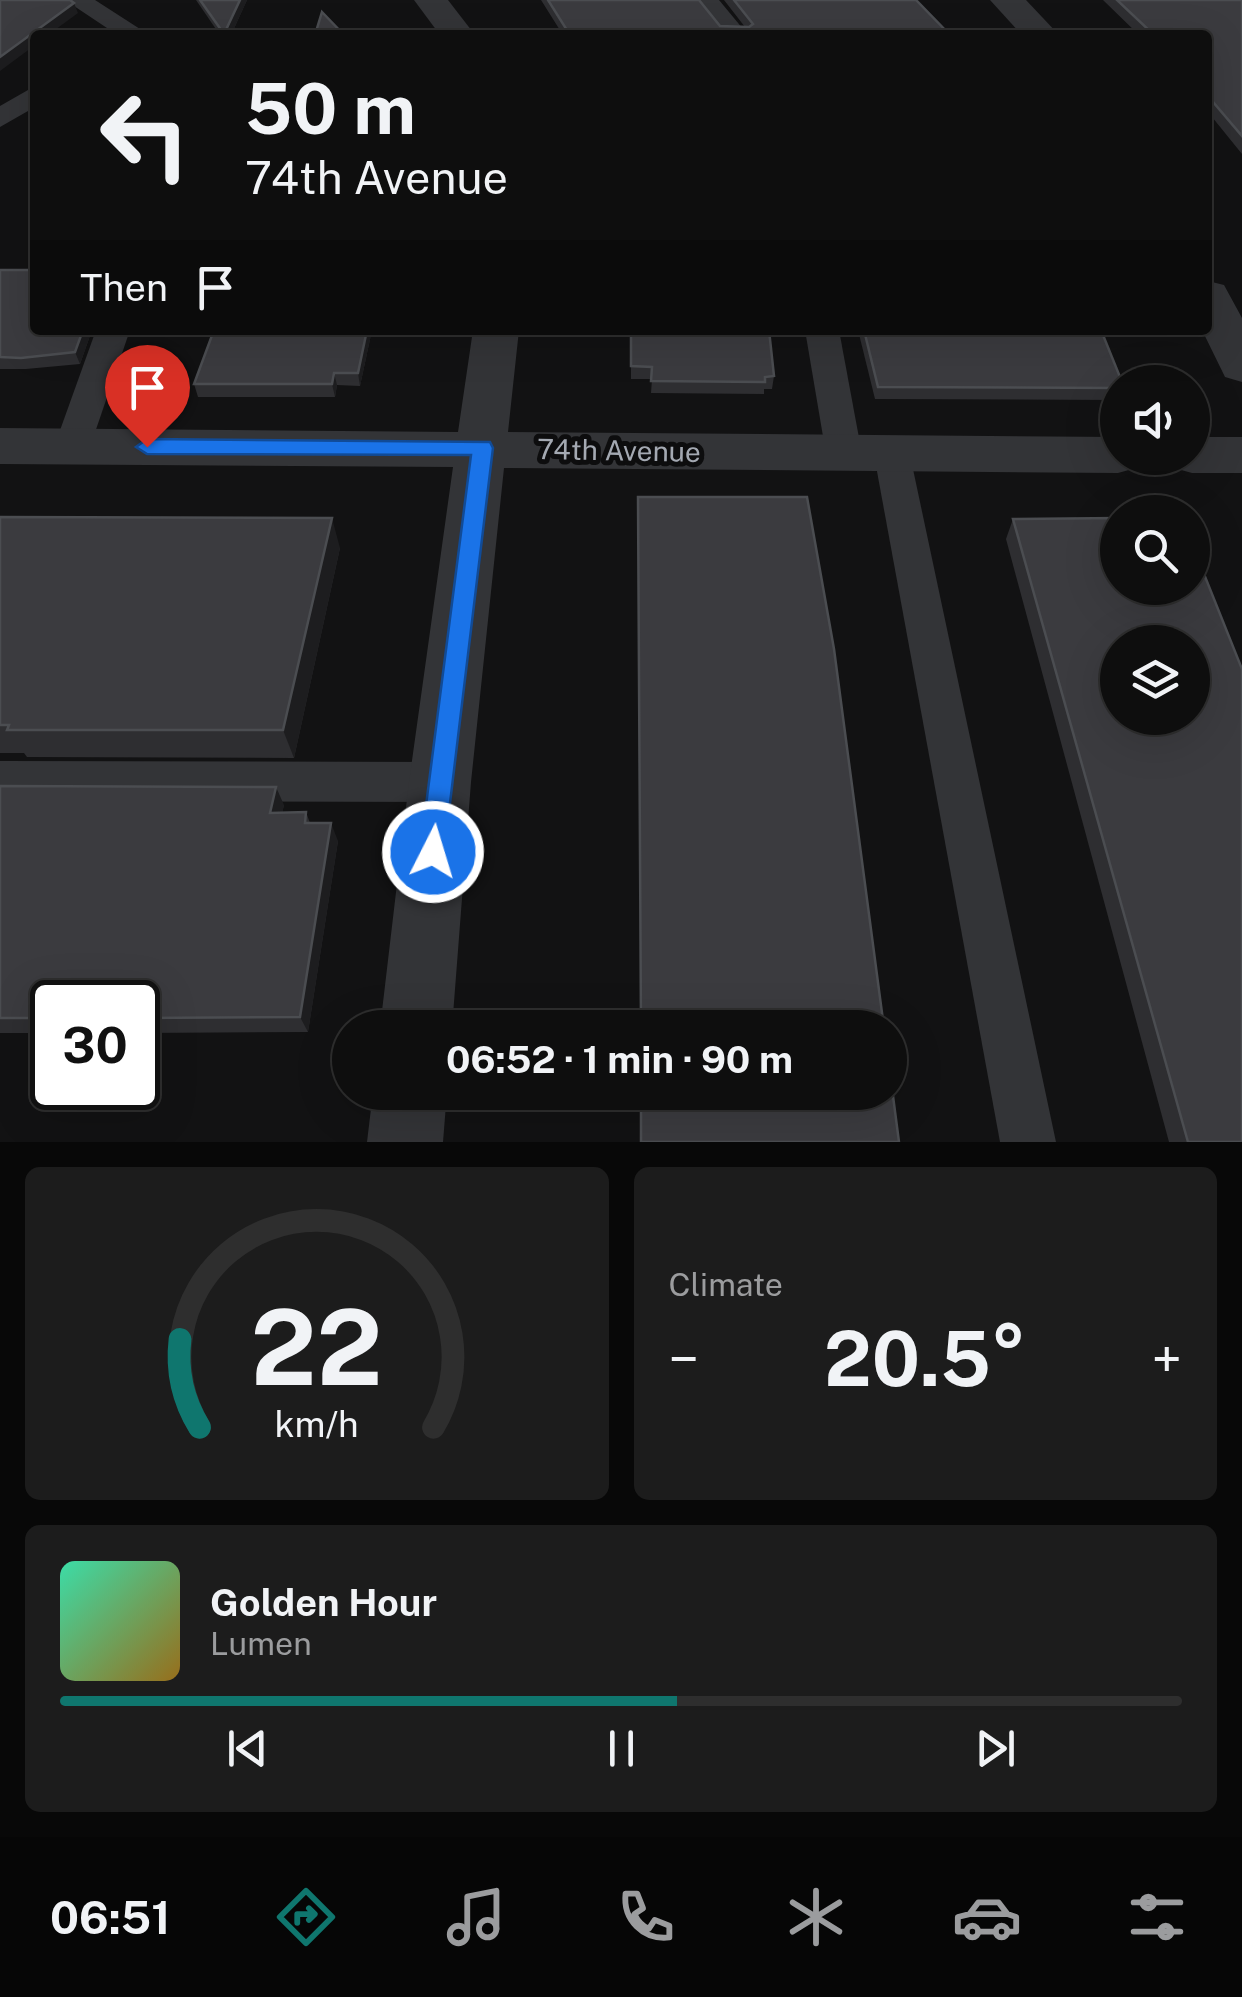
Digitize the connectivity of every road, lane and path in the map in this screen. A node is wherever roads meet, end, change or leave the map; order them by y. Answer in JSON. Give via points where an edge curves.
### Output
{"nodes":[{"id":1,"x":77,"y":0,"type":"edge"},
{"id":2,"x":706,"y":0,"type":"edge"},
{"id":3,"x":1008,"y":0,"type":"edge"},
{"id":4,"x":437,"y":1,"type":"edge"},
{"id":5,"x":122,"y":30,"type":"edge"},
{"id":6,"x":455,"y":30,"type":"edge"},
{"id":7,"x":730,"y":30,"type":"edge"},
{"id":8,"x":1037,"y":30,"type":"edge"},
{"id":9,"x":30,"y":98,"type":"edge"},
{"id":10,"x":0,"y":119,"type":"edge"},
{"id":11,"x":1212,"y":303,"type":"edge"},
{"id":12,"x":110,"y":335,"type":"edge"},
{"id":13,"x":495,"y":335,"type":"edge"},
{"id":14,"x":824,"y":335,"type":"edge"},
{"id":15,"x":1242,"y":366,"type":"edge"},
{"id":16,"x":0,"y":446,"type":"edge"},
{"id":17,"x":72,"y":446,"type":"junction"},
{"id":18,"x":482,"y":448,"type":"junction"},
{"id":19,"x":868,"y":455,"type":"junction"},
{"id":20,"x":1100,"y":455,"type":"edge"},
{"id":21,"x":1210,"y":455,"type":"edge"},
{"id":22,"x":1242,"y":455,"type":"edge"},
{"id":23,"x":0,"y":781,"type":"edge"},
{"id":24,"x":440,"y":782,"type":"junction"},
{"id":25,"x":418,"y":1010,"type":"edge"},
{"id":26,"x":408,"y":1110,"type":"edge"},
{"id":27,"x":405,"y":1142,"type":"edge"},
{"id":28,"x":1028,"y":1142,"type":"edge"}],
"edges":[{"from":1,"to":5,"type":"lane"},
{"from":2,"to":7,"type":"lane"},
{"from":3,"to":8,"type":"street"},
{"from":4,"to":6,"type":"street"},
{"from":9,"to":10,"type":"lane"},
{"from":11,"to":15,"type":"street"},
{"from":12,"to":17,"type":"lane"},
{"from":13,"to":18,"type":"street"},
{"from":14,"to":19,"type":"lane"},
{"from":16,"to":17,"type":"street","name":"74th Avenue"},
{"from":17,"to":18,"type":"street","name":"74th Avenue"},
{"from":18,"to":19,"type":"street","name":"74th Avenue"},
{"from":18,"to":24,"type":"street"},
{"from":19,"to":20,"type":"street","name":"74th Avenue"},
{"from":19,"to":28,"type":"lane"},
{"from":21,"to":22,"type":"street"},
{"from":23,"to":24,"type":"lane"},
{"from":24,"to":25,"type":"street"},
{"from":26,"to":27,"type":"street"}]}
